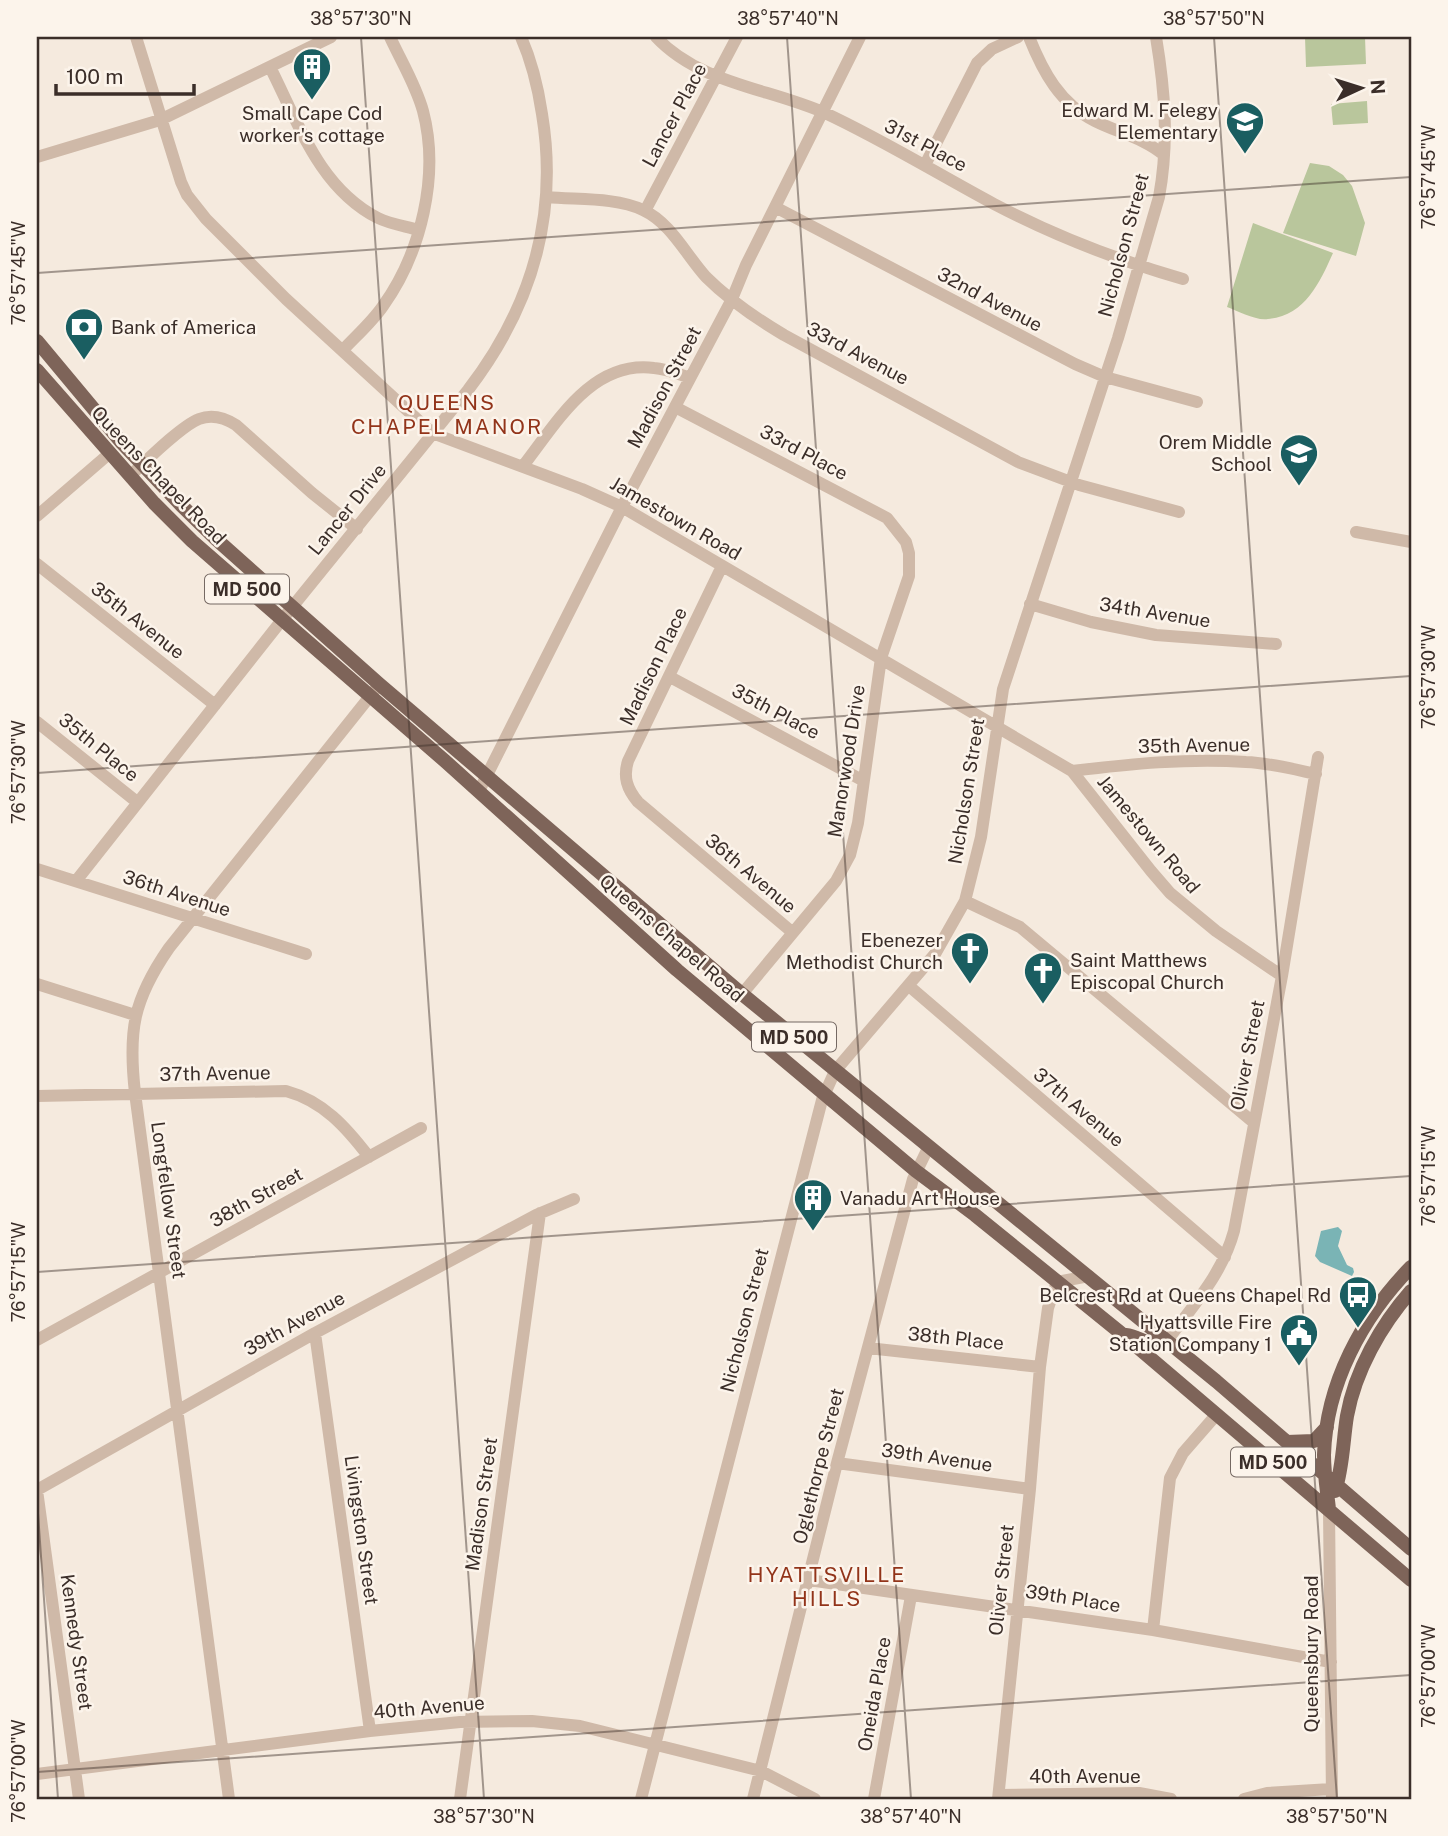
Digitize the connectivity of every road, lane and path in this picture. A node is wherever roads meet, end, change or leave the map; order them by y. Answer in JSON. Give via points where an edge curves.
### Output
{"nodes":[{"id":1,"x":136,"y":37,"type":"edge"},
{"id":2,"x":331,"y":37,"type":"edge"},
{"id":3,"x":390,"y":37,"type":"edge"},
{"id":4,"x":522,"y":37,"type":"edge"},
{"id":5,"x":656,"y":37,"type":"edge"},
{"id":6,"x":737,"y":37,"type":"edge"},
{"id":7,"x":860,"y":37,"type":"edge"},
{"id":8,"x":1018,"y":37,"type":"edge"},
{"id":9,"x":1029,"y":37,"type":"edge"},
{"id":10,"x":1156,"y":37,"type":"edge"},
{"id":11,"x":270,"y":67,"type":"junction"},
{"id":12,"x":716,"y":76,"type":"junction"},
{"id":13,"x":823,"y":112,"type":"junction"},
{"id":14,"x":160,"y":120,"type":"junction"},
{"id":15,"x":1164,"y":155,"type":"junction"},
{"id":16,"x":37,"y":157,"type":"edge"},
{"id":17,"x":925,"y":165,"type":"junction"},
{"id":18,"x":547,"y":197,"type":"junction"},
{"id":19,"x":775,"y":207,"type":"junction"},
{"id":20,"x":645,"y":211,"type":"junction"},
{"id":21,"x":419,"y":230,"type":"junction"},
{"id":22,"x":1140,"y":266,"type":"junction"},
{"id":23,"x":1183,"y":279,"type":"dead end"},
{"id":24,"x":732,"y":299,"type":"junction"},
{"id":25,"x":37,"y":341,"type":"edge"},
{"id":26,"x":343,"y":350,"type":"junction"},
{"id":27,"x":37,"y":370,"type":"edge"},
{"id":28,"x":1105,"y":377,"type":"junction"},
{"id":29,"x":690,"y":378,"type":"junction"},
{"id":30,"x":1197,"y":402,"type":"dead end"},
{"id":31,"x":676,"y":407,"type":"junction"},
{"id":32,"x":432,"y":433,"type":"junction"},
{"id":33,"x":110,"y":453,"type":"junction"},
{"id":34,"x":142,"y":465,"type":"junction"},
{"id":35,"x":523,"y":466,"type":"junction"},
{"id":36,"x":131,"y":476,"type":"junction"},
{"id":37,"x":1071,"y":482,"type":"junction"},
{"id":38,"x":622,"y":507,"type":"junction"},
{"id":39,"x":1179,"y":512,"type":"dead end"},
{"id":40,"x":37,"y":516,"type":"edge"},
{"id":41,"x":358,"y":529,"type":"junction"},
{"id":42,"x":1356,"y":532,"type":"dead end"},
{"id":43,"x":906,"y":542,"type":"joint"},
{"id":44,"x":1411,"y":542,"type":"edge"},
{"id":45,"x":37,"y":564,"type":"edge"},
{"id":46,"x":722,"y":566,"type":"junction"},
{"id":47,"x":1030,"y":604,"type":"junction"},
{"id":48,"x":293,"y":606,"type":"junction"},
{"id":49,"x":282,"y":620,"type":"junction"},
{"id":50,"x":1276,"y":644,"type":"dead end"},
{"id":51,"x":881,"y":658,"type":"junction"},
{"id":52,"x":670,"y":677,"type":"junction"},
{"id":53,"x":375,"y":690,"type":"junction"},
{"id":54,"x":215,"y":705,"type":"junction"},
{"id":55,"x":37,"y":722,"type":"edge"},
{"id":56,"x":996,"y":726,"type":"junction"},
{"id":57,"x":1318,"y":757,"type":"dead end"},
{"id":58,"x":1072,"y":771,"type":"junction"},
{"id":59,"x":487,"y":774,"type":"junction"},
{"id":60,"x":1316,"y":774,"type":"junction"},
{"id":61,"x":862,"y":780,"type":"junction"},
{"id":62,"x":627,"y":784,"type":"joint"},
{"id":63,"x":479,"y":791,"type":"junction"},
{"id":64,"x":137,"y":803,"type":"junction"},
{"id":65,"x":37,"y":869,"type":"edge"},
{"id":66,"x":76,"y":881,"type":"junction"},
{"id":67,"x":965,"y":901,"type":"junction"},
{"id":68,"x":192,"y":919,"type":"junction"},
{"id":69,"x":792,"y":932,"type":"junction"},
{"id":70,"x":306,"y":954,"type":"dead end"},
{"id":71,"x":1282,"y":976,"type":"junction"},
{"id":72,"x":37,"y":985,"type":"edge"},
{"id":73,"x":909,"y":986,"type":"junction"},
{"id":74,"x":742,"y":994,"type":"junction"},
{"id":75,"x":135,"y":1015,"type":"junction"},
{"id":76,"x":835,"y":1071,"type":"junction"},
{"id":77,"x":135,"y":1093,"type":"junction"},
{"id":78,"x":825,"y":1093,"type":"junction"},
{"id":79,"x":37,"y":1096,"type":"edge"},
{"id":80,"x":1253,"y":1122,"type":"junction"},
{"id":81,"x":421,"y":1128,"type":"dead end"},
{"id":82,"x":929,"y":1146,"type":"junction"},
{"id":83,"x":369,"y":1157,"type":"junction"},
{"id":84,"x":916,"y":1171,"type":"junction"},
{"id":85,"x":574,"y":1199,"type":"dead end"},
{"id":86,"x":540,"y":1213,"type":"junction"},
{"id":87,"x":1225,"y":1257,"type":"junction"},
{"id":88,"x":1411,"y":1267,"type":"edge"},
{"id":89,"x":159,"y":1273,"type":"junction"},
{"id":90,"x":1089,"y":1276,"type":"junction"},
{"id":91,"x":1057,"y":1282,"type":"junction"},
{"id":92,"x":1411,"y":1291,"type":"edge"},
{"id":93,"x":315,"y":1333,"type":"junction"},
{"id":94,"x":1122,"y":1335,"type":"junction"},
{"id":95,"x":37,"y":1340,"type":"edge"},
{"id":96,"x":1167,"y":1341,"type":"junction"},
{"id":97,"x":1373,"y":1345,"type":"junction"},
{"id":98,"x":868,"y":1348,"type":"junction"},
{"id":99,"x":1347,"y":1359,"type":"junction"},
{"id":100,"x":1040,"y":1367,"type":"junction"},
{"id":101,"x":178,"y":1409,"type":"junction"},
{"id":102,"x":1217,"y":1414,"type":"junction"},
{"id":103,"x":1327,"y":1427,"type":"junction"},
{"id":104,"x":1287,"y":1442,"type":"junction"},
{"id":105,"x":837,"y":1463,"type":"junction"},
{"id":106,"x":1325,"y":1473,"type":"junction"},
{"id":107,"x":1338,"y":1484,"type":"junction"},
{"id":108,"x":1030,"y":1489,"type":"junction"},
{"id":109,"x":37,"y":1490,"type":"edge"},
{"id":110,"x":1329,"y":1509,"type":"junction"},
{"id":111,"x":1411,"y":1549,"type":"edge"},
{"id":112,"x":809,"y":1580,"type":"junction"},
{"id":113,"x":1411,"y":1580,"type":"edge"},
{"id":114,"x":911,"y":1596,"type":"junction"},
{"id":115,"x":1017,"y":1609,"type":"junction"},
{"id":116,"x":1153,"y":1630,"type":"junction"},
{"id":117,"x":1331,"y":1662,"type":"junction"},
{"id":118,"x":470,"y":1722,"type":"junction"},
{"id":119,"x":370,"y":1731,"type":"junction"},
{"id":120,"x":655,"y":1745,"type":"junction"},
{"id":121,"x":223,"y":1751,"type":"junction"},
{"id":122,"x":75,"y":1769,"type":"junction"},
{"id":123,"x":761,"y":1771,"type":"junction"},
{"id":124,"x":37,"y":1774,"type":"edge"},
{"id":125,"x":1331,"y":1794,"type":"edge"},
{"id":126,"x":999,"y":1797,"type":"edge"},
{"id":127,"x":79,"y":1799,"type":"edge"},
{"id":128,"x":229,"y":1799,"type":"edge"},
{"id":129,"x":460,"y":1799,"type":"edge"},
{"id":130,"x":641,"y":1799,"type":"edge"},
{"id":131,"x":753,"y":1799,"type":"edge"},
{"id":132,"x":815,"y":1799,"type":"edge"},
{"id":133,"x":874,"y":1799,"type":"edge"},
{"id":134,"x":1171,"y":1799,"type":"edge"},
{"id":135,"x":1244,"y":1799,"type":"edge"}],
"edges":[{"from":1,"to":14,"type":"street","name":"Jamestown Road"},
{"from":2,"to":11,"type":"street"},
{"from":3,"to":21,"type":"street","via":[[420,101],[426,126],[428,187]]},
{"from":4,"to":18,"type":"street","name":"Lancer Drive","via":[[537,82],[548,159]]},
{"from":5,"to":12,"type":"street","name":"31st Place","via":[[674,53]]},
{"from":6,"to":12,"type":"street","name":"Lancer Place"},
{"from":7,"to":13,"type":"street","name":"Madison Street"},
{"from":8,"to":17,"type":"street","via":[[992,49],[977,63]]},
{"from":9,"to":15,"type":"street","via":[[1042,68],[1063,99],[1095,121],[1139,138]]},
{"from":10,"to":15,"type":"street","name":"Nicholson Street","via":[[1165,103]]},
{"from":11,"to":14,"type":"street"},
{"from":11,"to":21,"type":"street","via":[[328,177],[366,211]]},
{"from":12,"to":13,"type":"street","name":"31st Place"},
{"from":12,"to":20,"type":"street","name":"Lancer Place"},
{"from":13,"to":17,"type":"street","name":"31st Place"},
{"from":13,"to":19,"type":"street","name":"Madison Street"},
{"from":14,"to":16,"type":"street"},
{"from":14,"to":26,"type":"street","name":"Jamestown Road","via":[[193,203]]},
{"from":15,"to":22,"type":"street","name":"Nicholson Street","via":[[1159,197]]},
{"from":17,"to":22,"type":"street","name":"31st Place","via":[[995,205],[1076,243]]},
{"from":18,"to":20,"type":"street","name":"33rd Avenue","via":[[626,204]]},
{"from":18,"to":32,"type":"street","name":"Lancer Drive","via":[[540,249],[512,321],[484,369]]},
{"from":19,"to":24,"type":"street","name":"Madison Street"},
{"from":19,"to":28,"type":"street","name":"32nd Avenue","via":[[1031,343]]},
{"from":20,"to":24,"type":"street","name":"33rd Avenue","via":[[661,222],[704,274]]},
{"from":21,"to":26,"type":"street","via":[[383,307]]},
{"from":22,"to":23,"type":"street","name":"31st Place"},
{"from":22,"to":28,"type":"street","name":"Nicholson Street"},
{"from":24,"to":29,"type":"street","name":"Madison Street"},
{"from":24,"to":37,"type":"street","name":"33rd Avenue","via":[[762,322],[868,382],[1018,462]]},
{"from":25,"to":34,"type":"main road","name":"Queens Chapel Road","number":"MD 500"},
{"from":26,"to":32,"type":"street","name":"Jamestown Road"},
{"from":27,"to":33,"type":"main road","name":"Queens Chapel Road","number":"MD 500"},
{"from":28,"to":30,"type":"street","name":"32nd Avenue"},
{"from":28,"to":37,"type":"street","name":"Nicholson Street"},
{"from":29,"to":31,"type":"street","name":"Madison Street"},
{"from":29,"to":35,"type":"street","via":[[646,367],[602,377],[569,407]]},
{"from":31,"to":38,"type":"street","name":"Madison Street"},
{"from":31,"to":43,"type":"street","name":"33rd Place","via":[[887,518]]},
{"from":32,"to":35,"type":"street","name":"Jamestown Road"},
{"from":32,"to":41,"type":"street","name":"Lancer Drive"},
{"from":33,"to":36,"type":"main road","name":"Queens Chapel Road","number":"MD 500"},
{"from":33,"to":40,"type":"street"},
{"from":34,"to":36,"type":"street"},
{"from":34,"to":41,"type":"street","via":[[192,423],[221,418],[236,425]]},
{"from":34,"to":48,"type":"main road","name":"Queens Chapel Road","number":"MD 500","via":[[216,539]]},
{"from":35,"to":38,"type":"street","name":"Jamestown Road"},
{"from":36,"to":49,"type":"main road","name":"Queens Chapel Road","number":"MD 500","via":[[192,541]]},
{"from":37,"to":39,"type":"street","name":"33rd Avenue"},
{"from":37,"to":47,"type":"street","name":"Nicholson Street"},
{"from":38,"to":46,"type":"street","name":"Jamestown Road"},
{"from":38,"to":59,"type":"street","name":"Madison Street"},
{"from":41,"to":48,"type":"street","name":"Lancer Drive"},
{"from":42,"to":44,"type":"street"},
{"from":43,"to":51,"type":"street","name":"Manorwood Drive","via":[[909,576]]},
{"from":45,"to":54,"type":"street","name":"35th Avenue"},
{"from":46,"to":51,"type":"street","name":"Jamestown Road"},
{"from":46,"to":52,"type":"street","name":"Madison Place"},
{"from":47,"to":50,"type":"street","name":"34th Avenue","via":[[1156,635]]},
{"from":47,"to":56,"type":"street","name":"Nicholson Street"},
{"from":48,"to":49,"type":"street","name":"Lancer Drive"},
{"from":48,"to":53,"type":"main road","name":"Queens Chapel Road","number":"MD 500"},
{"from":49,"to":53,"type":"main road","name":"Queens Chapel Road","number":"MD 500"},
{"from":49,"to":54,"type":"street","name":"Lancer Drive"},
{"from":51,"to":56,"type":"street","name":"Jamestown Road"},
{"from":51,"to":61,"type":"street","name":"Manorwood Drive"},
{"from":52,"to":61,"type":"street","name":"35th Place"},
{"from":52,"to":62,"type":"street","name":"Madison Place","via":[[628,761]]},
{"from":53,"to":59,"type":"main road","name":"Queens Chapel Road","number":"MD 500"},
{"from":53,"to":63,"type":"main road","name":"Queens Chapel Road","number":"MD 500"},
{"from":53,"to":68,"type":"street","name":"Longfellow Street"},
{"from":54,"to":64,"type":"street","name":"Lancer Drive"},
{"from":55,"to":64,"type":"street","name":"35th Place"},
{"from":56,"to":58,"type":"street","name":"Jamestown Road"},
{"from":56,"to":67,"type":"street","name":"Nicholson Street","via":[[981,837]]},
{"from":57,"to":60,"type":"street","name":"Oliver Street"},
{"from":58,"to":60,"type":"street","name":"35th Avenue","via":[[1197,760],[1248,762]]},
{"from":58,"to":71,"type":"street","name":"Jamestown Road","via":[[1170,893]]},
{"from":59,"to":63,"type":"street","name":"Madison Street"},
{"from":59,"to":74,"type":"main road","name":"Queens Chapel Road","number":"MD 500"},
{"from":60,"to":71,"type":"street","name":"Oliver Street"},
{"from":61,"to":69,"type":"street","name":"Manorwood Drive","via":[[850,855],[836,881]]},
{"from":62,"to":69,"type":"street","name":"36th Avenue","via":[[638,802]]},
{"from":63,"to":78,"type":"main road","name":"Queens Chapel Road","number":"MD 500","via":[[677,970]]},
{"from":64,"to":66,"type":"street","name":"Lancer Drive"},
{"from":65,"to":66,"type":"street","name":"36th Avenue"},
{"from":66,"to":68,"type":"street","name":"36th Avenue"},
{"from":67,"to":73,"type":"street","name":"Nicholson Street","via":[[945,939]]},
{"from":67,"to":80,"type":"street","via":[[1020,928]]},
{"from":68,"to":70,"type":"street","name":"36th Avenue"},
{"from":68,"to":75,"type":"street","name":"Longfellow Street","via":[[155,968]]},
{"from":69,"to":74,"type":"street","name":"Manorwood Drive"},
{"from":71,"to":80,"type":"street","name":"Oliver Street"},
{"from":72,"to":75,"type":"street"},
{"from":73,"to":76,"type":"street","name":"Nicholson Street"},
{"from":73,"to":87,"type":"street","name":"37th Avenue"},
{"from":74,"to":76,"type":"main road","name":"Queens Chapel Road","number":"MD 500"},
{"from":75,"to":77,"type":"street","name":"Longfellow Street","via":[[131,1051]]},
{"from":76,"to":78,"type":"street","name":"Nicholson Street"},
{"from":76,"to":82,"type":"main road","name":"Queens Chapel Road","number":"MD 500"},
{"from":77,"to":79,"type":"street","name":"37th Avenue"},
{"from":77,"to":83,"type":"street","name":"37th Avenue","via":[[267,1090],[299,1095],[327,1110]]},
{"from":77,"to":89,"type":"street","name":"Longfellow Street"},
{"from":78,"to":84,"type":"main road","name":"Queens Chapel Road","number":"MD 500"},
{"from":78,"to":120,"type":"street","name":"Nicholson Street"},
{"from":80,"to":87,"type":"street","name":"Oliver Street","via":[[1234,1231]]},
{"from":81,"to":83,"type":"street","name":"38th Street"},
{"from":82,"to":84,"type":"street","name":"Oglethorpe Street"},
{"from":82,"to":90,"type":"main road","name":"Queens Chapel Road","number":"MD 500"},
{"from":83,"to":89,"type":"street","name":"38th Street"},
{"from":84,"to":91,"type":"main road","name":"Queens Chapel Road","number":"MD 500"},
{"from":84,"to":98,"type":"street","name":"Oglethorpe Street"},
{"from":85,"to":86,"type":"street","name":"39th Avenue"},
{"from":86,"to":93,"type":"street","name":"39th Avenue"},
{"from":86,"to":118,"type":"street","name":"Madison Street"},
{"from":87,"to":96,"type":"street","name":"Oliver Street","via":[[1206,1292]]},
{"from":88,"to":99,"type":"main road","name":"Queensbury Road","via":[[1369,1319]]},
{"from":89,"to":95,"type":"street","name":"38th Street"},
{"from":89,"to":101,"type":"street","name":"Longfellow Street"},
{"from":90,"to":91,"type":"street"},
{"from":90,"to":96,"type":"main road","name":"Queens Chapel Road","number":"MD 500"},
{"from":91,"to":94,"type":"main road","name":"Queens Chapel Road","number":"MD 500"},
{"from":91,"to":100,"type":"street","name":"Oliver Street","via":[[1048,1308]]},
{"from":92,"to":97,"type":"main road","name":"Queensbury Road"},
{"from":93,"to":101,"type":"street","name":"39th Avenue"},
{"from":93,"to":119,"type":"street","name":"Livingston Street"},
{"from":94,"to":96,"type":"main road","via":[[1135,1335],[1156,1346]]},
{"from":94,"to":102,"type":"main road","name":"Queens Chapel Road","number":"MD 500"},
{"from":96,"to":104,"type":"main road","name":"Queens Chapel Road","number":"MD 500"},
{"from":97,"to":99,"type":"main road","via":[[1360,1357]]},
{"from":97,"to":107,"type":"main road","name":"Queensbury Road","via":[[1348,1412]]},
{"from":98,"to":100,"type":"street","name":"38th Place"},
{"from":98,"to":105,"type":"street","name":"Oglethorpe Street"},
{"from":99,"to":103,"type":"main road","name":"Queensbury Road"},
{"from":100,"to":108,"type":"street","name":"Oliver Street"},
{"from":101,"to":109,"type":"street","name":"39th Avenue"},
{"from":101,"to":121,"type":"street","name":"Longfellow Street"},
{"from":102,"to":110,"type":"main road","name":"Queens Chapel Road","number":"MD 500"},
{"from":102,"to":116,"type":"street","via":[[1183,1453],[1170,1478]]},
{"from":103,"to":104,"type":"main road","via":[[1314,1441]]},
{"from":103,"to":106,"type":"main road","name":"Queensbury Road"},
{"from":104,"to":106,"type":"main road","name":"Queens Chapel Road","number":"MD 500"},
{"from":105,"to":108,"type":"street","name":"39th Avenue"},
{"from":105,"to":112,"type":"street","name":"Oglethorpe Street"},
{"from":106,"to":107,"type":"main road","name":"Queens Chapel Road","number":"MD 500"},
{"from":106,"to":110,"type":"main road","name":"Queensbury Road"},
{"from":107,"to":110,"type":"main road","name":"Queensbury Road"},
{"from":107,"to":111,"type":"main road","name":"Queens Chapel Road","number":"MD 500"},
{"from":108,"to":115,"type":"street","name":"Oliver Street"},
{"from":109,"to":122,"type":"street","name":"Kennedy Street"},
{"from":110,"to":113,"type":"main road","name":"Queens Chapel Road","number":"MD 500"},
{"from":110,"to":117,"type":"street","name":"Queensbury Road"},
{"from":112,"to":114,"type":"street","name":"39th Place"},
{"from":112,"to":123,"type":"street","name":"Oglethorpe Street"},
{"from":114,"to":115,"type":"street","name":"39th Place"},
{"from":114,"to":133,"type":"street","name":"Oneida Place"},
{"from":115,"to":116,"type":"street","name":"39th Place"},
{"from":115,"to":126,"type":"street","name":"Oliver Street"},
{"from":116,"to":117,"type":"street","name":"39th Place"},
{"from":117,"to":125,"type":"street","name":"Queensbury Road"},
{"from":118,"to":119,"type":"street","name":"40th Avenue"},
{"from":118,"to":120,"type":"street","name":"40th Avenue","via":[[557,1723]]},
{"from":118,"to":129,"type":"street","name":"Madison Street"},
{"from":119,"to":121,"type":"street","name":"40th Avenue"},
{"from":120,"to":123,"type":"street","name":"40th Avenue"},
{"from":120,"to":130,"type":"street","name":"Nicholson Street"},
{"from":121,"to":122,"type":"street","name":"40th Avenue"},
{"from":121,"to":128,"type":"street","name":"Longfellow Street"},
{"from":122,"to":124,"type":"street","name":"40th Avenue"},
{"from":122,"to":127,"type":"street","name":"Kennedy Street"},
{"from":123,"to":131,"type":"street","name":"Oglethorpe Street"},
{"from":123,"to":132,"type":"street","name":"40th Avenue"},
{"from":125,"to":135,"type":"street","via":[[1267,1793]]},
{"from":126,"to":134,"type":"street","name":"40th Avenue","via":[[1139,1793]]}]}
